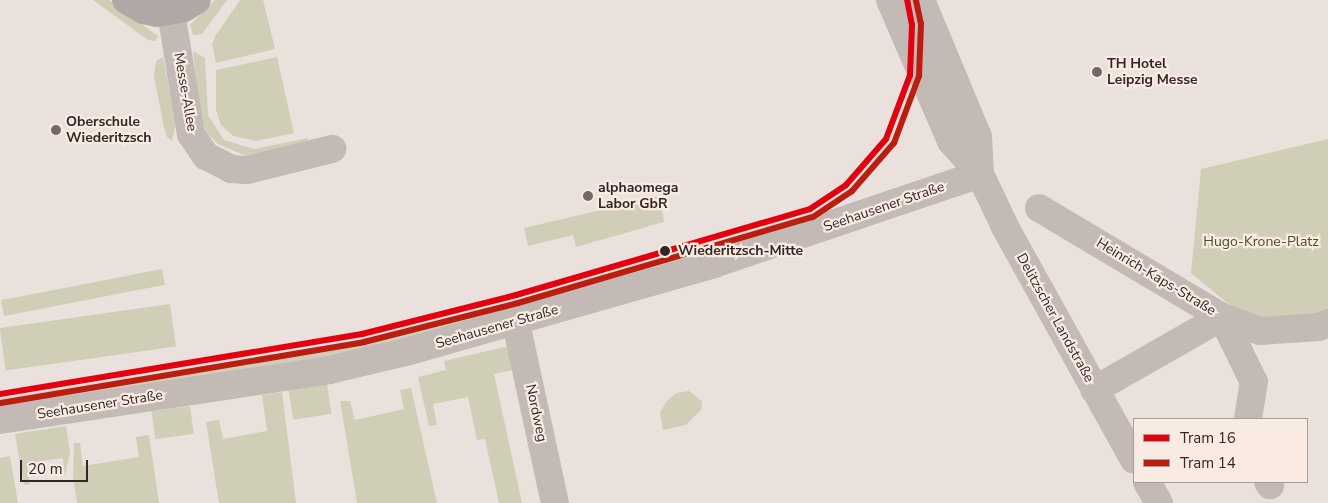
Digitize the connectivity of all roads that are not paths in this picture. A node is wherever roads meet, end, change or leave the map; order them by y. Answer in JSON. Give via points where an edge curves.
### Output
{"nodes":[{"id":1,"x":126,"y":0,"type":"edge"},
{"id":2,"x":197,"y":0,"type":"edge"},
{"id":3,"x":890,"y":0,"type":"edge"},
{"id":4,"x":921,"y":0,"type":"edge"},
{"id":5,"x":171,"y":12,"type":"junction"},
{"id":6,"x":332,"y":149,"type":"dead end"},
{"id":7,"x":980,"y":174,"type":"junction"},
{"id":8,"x":1039,"y":208,"type":"dead end"},
{"id":9,"x":1222,"y":317,"type":"junction"},
{"id":10,"x":516,"y":323,"type":"junction"},
{"id":11,"x":1328,"y":323,"type":"edge"},
{"id":12,"x":1094,"y":390,"type":"junction"},
{"id":13,"x":1248,"y":418,"type":"edge"},
{"id":14,"x":0,"y":420,"type":"edge"},
{"id":15,"x":1133,"y":458,"type":"edge"},
{"id":16,"x":1148,"y":483,"type":"edge"},
{"id":17,"x":556,"y":503,"type":"edge"},
{"id":18,"x":1159,"y":503,"type":"edge"}],
"edges":[{"from":1,"to":5,"type":"main road","via":[[143,10]]},
{"from":2,"to":5,"type":"main road"},
{"from":3,"to":7,"type":"street","name":"Delitzscher Landstraße","via":[[951,141]]},
{"from":4,"to":7,"type":"street","name":"Delitzscher Landstraße","via":[[978,137]]},
{"from":5,"to":6,"type":"street","name":"Messe-Allee","via":[[191,134],[206,156],[231,169],[247,170]]},
{"from":7,"to":10,"type":"street","name":"Seehausener Straße","via":[[714,264]]},
{"from":7,"to":12,"type":"street","name":"Delitzscher Landstraße","via":[[1004,227]]},
{"from":8,"to":9,"type":"street","name":"Heinrich-Kaps-Straße"},
{"from":9,"to":11,"type":"street","via":[[1260,331],[1319,327]]},
{"from":9,"to":12,"type":"street","name":"Heinrich-Kaps-Straße"},
{"from":9,"to":13,"type":"street","via":[[1254,382]]},
{"from":10,"to":14,"type":"street","name":"Seehausener Straße","via":[[329,370]]},
{"from":10,"to":17,"type":"street","name":"Nordweg"},
{"from":12,"to":15,"type":"street","name":"Delitzscher Landstraße"},
{"from":16,"to":18,"type":"street"}]}
